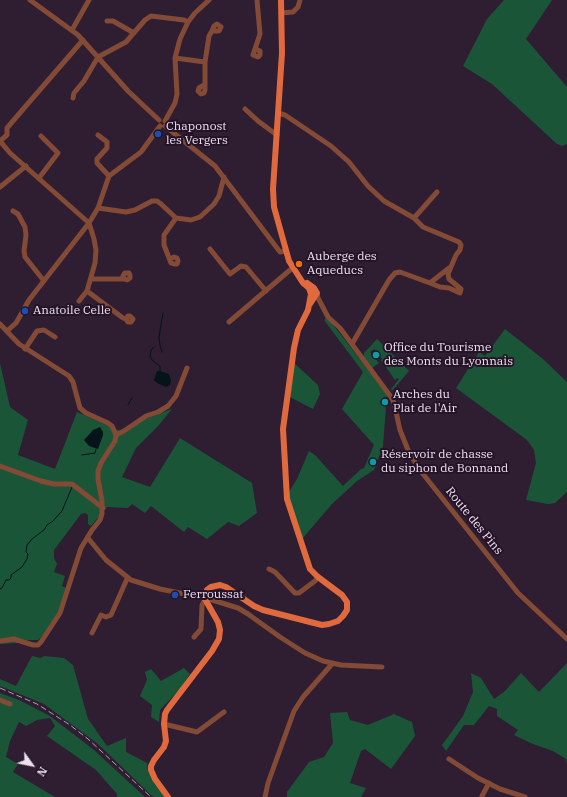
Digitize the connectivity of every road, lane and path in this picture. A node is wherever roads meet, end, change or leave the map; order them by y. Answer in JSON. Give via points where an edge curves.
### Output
{"nodes":[{"id":1,"x":30,"y":0,"type":"edge"},
{"id":2,"x":89,"y":0,"type":"edge"},
{"id":3,"x":209,"y":0,"type":"edge"},
{"id":4,"x":257,"y":0,"type":"edge"},
{"id":5,"x":282,"y":0,"type":"edge"},
{"id":6,"x":300,"y":0,"type":"edge"},
{"id":7,"x":282,"y":13,"type":"junction"},
{"id":8,"x":107,"y":21,"type":"dead end"},
{"id":9,"x":188,"y":22,"type":"junction"},
{"id":10,"x":72,"y":30,"type":"junction"},
{"id":11,"x":212,"y":31,"type":"dead end"},
{"id":12,"x":134,"y":33,"type":"junction"},
{"id":13,"x":83,"y":40,"type":"junction"},
{"id":14,"x":256,"y":49,"type":"dead end"},
{"id":15,"x":98,"y":57,"type":"junction"},
{"id":16,"x":175,"y":58,"type":"junction"},
{"id":17,"x":205,"y":62,"type":"junction"},
{"id":18,"x":204,"y":85,"type":"dead end"},
{"id":19,"x":73,"y":98,"type":"dead end"},
{"id":20,"x":245,"y":109,"type":"dead end"},
{"id":21,"x":278,"y":114,"type":"junction"},
{"id":22,"x":162,"y":123,"type":"junction"},
{"id":23,"x":98,"y":135,"type":"dead end"},
{"id":24,"x":277,"y":135,"type":"junction"},
{"id":25,"x":42,"y":136,"type":"dead end"},
{"id":26,"x":0,"y":141,"type":"edge"},
{"id":27,"x":26,"y":166,"type":"junction"},
{"id":28,"x":109,"y":176,"type":"junction"},
{"id":29,"x":224,"y":177,"type":"junction"},
{"id":30,"x":39,"y":178,"type":"junction"},
{"id":31,"x":0,"y":186,"type":"edge"},
{"id":32,"x":437,"y":192,"type":"dead end"},
{"id":33,"x":98,"y":208,"type":"junction"},
{"id":34,"x":13,"y":211,"type":"dead end"},
{"id":35,"x":176,"y":218,"type":"junction"},
{"id":36,"x":414,"y":218,"type":"junction"},
{"id":37,"x":89,"y":223,"type":"junction"},
{"id":38,"x":210,"y":249,"type":"dead end"},
{"id":39,"x":286,"y":252,"type":"junction"},
{"id":40,"x":170,"y":260,"type":"dead end"},
{"id":41,"x":449,"y":268,"type":"junction"},
{"id":42,"x":292,"y":269,"type":"junction"},
{"id":43,"x":91,"y":279,"type":"junction"},
{"id":44,"x":124,"y":279,"type":"dead end"},
{"id":45,"x":44,"y":281,"type":"junction"},
{"id":46,"x":430,"y":283,"type":"junction"},
{"id":47,"x":87,"y":291,"type":"junction"},
{"id":48,"x":266,"y":291,"type":"junction"},
{"id":49,"x":315,"y":295,"type":"junction"},
{"id":50,"x":79,"y":301,"type":"dead end"},
{"id":51,"x":126,"y":319,"type":"dead end"},
{"id":52,"x":229,"y":322,"type":"dead end"},
{"id":53,"x":0,"y":324,"type":"edge"},
{"id":54,"x":7,"y":331,"type":"junction"},
{"id":55,"x":55,"y":337,"type":"dead end"},
{"id":56,"x":352,"y":344,"type":"junction"},
{"id":57,"x":25,"y":349,"type":"junction"},
{"id":58,"x":187,"y":368,"type":"dead end"},
{"id":59,"x":116,"y":435,"type":"junction"},
{"id":60,"x":0,"y":466,"type":"edge"},
{"id":61,"x":103,"y":508,"type":"junction"},
{"id":62,"x":88,"y":538,"type":"junction"},
{"id":63,"x":269,"y":570,"type":"dead end"},
{"id":64,"x":318,"y":577,"type":"junction"},
{"id":65,"x":128,"y":579,"type":"junction"},
{"id":66,"x":205,"y":599,"type":"junction"},
{"id":67,"x":92,"y":633,"type":"dead end"},
{"id":68,"x":194,"y":637,"type":"dead end"},
{"id":69,"x":567,"y":639,"type":"edge"},
{"id":70,"x":0,"y":641,"type":"edge"},
{"id":71,"x":332,"y":664,"type":"junction"},
{"id":72,"x":382,"y":667,"type":"dead end"},
{"id":73,"x":0,"y":700,"type":"edge"},
{"id":74,"x":10,"y":704,"type":"dead end"},
{"id":75,"x":224,"y":712,"type":"dead end"},
{"id":76,"x":164,"y":724,"type":"junction"},
{"id":77,"x":449,"y":759,"type":"dead end"},
{"id":78,"x":489,"y":783,"type":"junction"},
{"id":79,"x":482,"y":796,"type":"edge"},
{"id":80,"x":168,"y":797,"type":"edge"},
{"id":81,"x":265,"y":797,"type":"edge"},
{"id":82,"x":525,"y":797,"type":"edge"}],
"edges":[{"from":1,"to":10,"type":"street"},
{"from":2,"to":10,"type":"street"},
{"from":3,"to":9,"type":"street"},
{"from":4,"to":14,"type":"street","via":[[260,34]]},
{"from":5,"to":7,"type":"main road"},
{"from":6,"to":7,"type":"street","via":[[298,8],[293,12]]},
{"from":7,"to":21,"type":"main road"},
{"from":8,"to":12,"type":"street","via":[[113,21]]},
{"from":9,"to":12,"type":"street","via":[[151,16]]},
{"from":9,"to":16,"type":"street"},
{"from":10,"to":13,"type":"street"},
{"from":11,"to":17,"type":"street"},
{"from":12,"to":15,"type":"street","via":[[126,42]]},
{"from":13,"to":15,"type":"street"},
{"from":13,"to":26,"type":"street","via":[[7,128],[7,135]]},
{"from":15,"to":19,"type":"street"},
{"from":15,"to":22,"type":"street","via":[[128,91]]},
{"from":16,"to":17,"type":"street"},
{"from":16,"to":22,"type":"street","via":[[178,94]]},
{"from":17,"to":18,"type":"street"},
{"from":20,"to":24,"type":"street"},
{"from":21,"to":24,"type":"main road"},
{"from":21,"to":36,"type":"street","via":[[285,114],[331,146],[349,162],[379,198]]},
{"from":22,"to":28,"type":"street","via":[[141,152]]},
{"from":22,"to":29,"type":"street","via":[[202,154]]},
{"from":23,"to":28,"type":"street","via":[[107,142],[107,148],[97,159],[97,163]]},
{"from":24,"to":39,"type":"main road","via":[[273,189],[276,217]]},
{"from":25,"to":30,"type":"street","via":[[58,153]]},
{"from":26,"to":27,"type":"street"},
{"from":27,"to":30,"type":"street"},
{"from":27,"to":31,"type":"street"},
{"from":28,"to":33,"type":"street"},
{"from":29,"to":35,"type":"street","via":[[219,196],[200,217],[191,220]]},
{"from":29,"to":39,"type":"street","via":[[280,252]]},
{"from":30,"to":37,"type":"street"},
{"from":32,"to":36,"type":"street"},
{"from":33,"to":35,"type":"street","via":[[126,212],[157,201]]},
{"from":33,"to":37,"type":"street"},
{"from":34,"to":45,"type":"street","via":[[18,214],[25,227],[25,257]]},
{"from":35,"to":40,"type":"street","via":[[164,235],[164,245]]},
{"from":36,"to":41,"type":"street","via":[[423,227],[459,242],[460,250]]},
{"from":37,"to":43,"type":"street","via":[[96,250]]},
{"from":37,"to":45,"type":"street"},
{"from":38,"to":48,"type":"street","via":[[230,274],[242,266],[246,267]]},
{"from":39,"to":42,"type":"main road"},
{"from":41,"to":46,"type":"street"},
{"from":41,"to":46,"type":"street","via":[[450,279],[461,289],[460,293]]},
{"from":42,"to":48,"type":"street"},
{"from":42,"to":49,"type":"main road"},
{"from":43,"to":44,"type":"street"},
{"from":43,"to":47,"type":"street"},
{"from":45,"to":54,"type":"street","via":[[16,323]]},
{"from":46,"to":56,"type":"street","via":[[400,272],[392,275]]},
{"from":47,"to":50,"type":"street"},
{"from":47,"to":51,"type":"street"},
{"from":48,"to":52,"type":"street"},
{"from":49,"to":56,"type":"street","name":"Route des Pins","via":[[328,317]]},
{"from":49,"to":64,"type":"main road","via":[[298,330],[283,429],[287,499],[310,569]]},
{"from":53,"to":54,"type":"street"},
{"from":54,"to":57,"type":"street"},
{"from":55,"to":57,"type":"street","via":[[44,330],[37,331]]},
{"from":56,"to":69,"type":"street","name":"Route des Pins","via":[[391,397],[400,430],[419,469],[518,593]]},
{"from":57,"to":59,"type":"street","via":[[69,376],[80,408],[108,423]]},
{"from":58,"to":59,"type":"street","via":[[176,396],[168,406]]},
{"from":59,"to":61,"type":"street","via":[[98,471]]},
{"from":60,"to":61,"type":"street","via":[[41,482],[72,484]]},
{"from":61,"to":62,"type":"street","via":[[100,520]]},
{"from":62,"to":65,"type":"street","via":[[106,560]]},
{"from":62,"to":70,"type":"street","via":[[81,548],[60,613],[42,642],[33,645],[14,639]]},
{"from":63,"to":64,"type":"street","via":[[275,572],[299,594]]},
{"from":64,"to":66,"type":"main road","via":[[342,595],[347,602],[347,610],[338,621],[322,624],[263,610],[220,585],[211,587]]},
{"from":65,"to":66,"type":"street"},
{"from":65,"to":67,"type":"street","via":[[111,615],[101,615]]},
{"from":66,"to":68,"type":"street","via":[[202,605],[201,629]]},
{"from":66,"to":71,"type":"street","via":[[238,608],[305,653]]},
{"from":66,"to":76,"type":"main road","via":[[218,622],[219,639],[167,710]]},
{"from":71,"to":72,"type":"street"},
{"from":71,"to":81,"type":"street","via":[[294,711]]},
{"from":73,"to":74,"type":"street"},
{"from":75,"to":76,"type":"street","via":[[197,732]]},
{"from":76,"to":80,"type":"main road","via":[[164,747],[151,768]]},
{"from":77,"to":78,"type":"street"},
{"from":78,"to":79,"type":"street"},
{"from":78,"to":82,"type":"street"}]}
